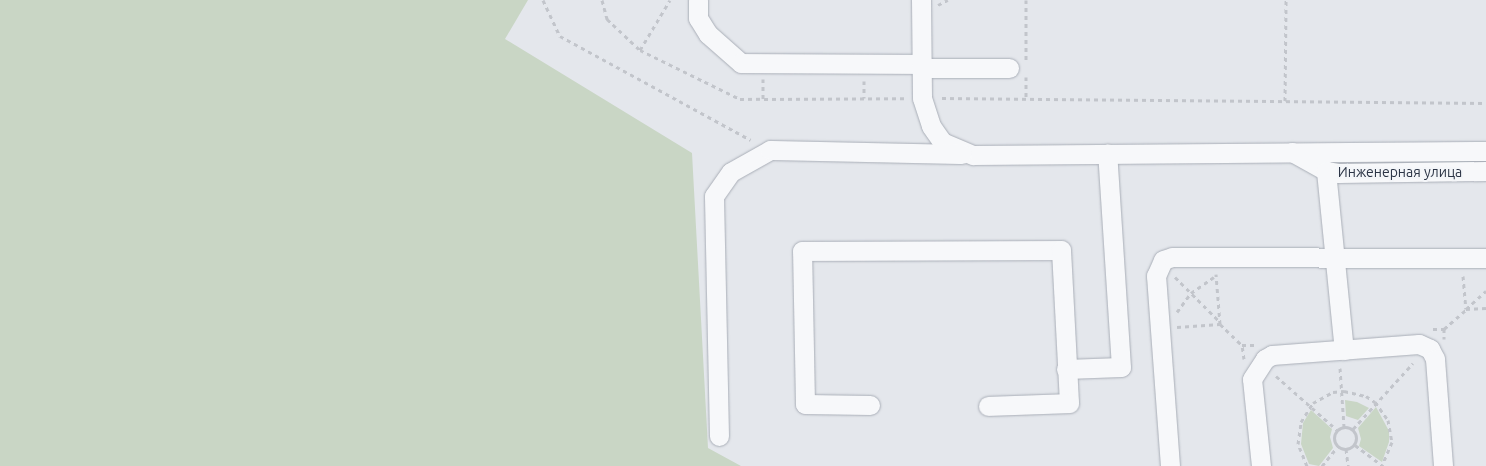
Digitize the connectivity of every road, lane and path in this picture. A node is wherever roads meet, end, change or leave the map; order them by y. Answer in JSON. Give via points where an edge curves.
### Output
{"nodes":[{"id":1,"x":543,"y":0,"type":"edge"},
{"id":2,"x":670,"y":0,"type":"edge"},
{"id":3,"x":698,"y":0,"type":"edge"},
{"id":4,"x":921,"y":0,"type":"edge"},
{"id":5,"x":1026,"y":0,"type":"edge"},
{"id":6,"x":1286,"y":0,"type":"edge"},
{"id":7,"x":640,"y":50,"type":"dead end"},
{"id":8,"x":921,"y":66,"type":"junction"},
{"id":9,"x":1009,"y":68,"type":"dead end"},
{"id":10,"x":922,"y":98,"type":"junction"},
{"id":11,"x":1026,"y":99,"type":"junction"},
{"id":12,"x":1285,"y":101,"type":"junction"},
{"id":13,"x":1486,"y":102,"type":"edge"},
{"id":14,"x":770,"y":150,"type":"junction"},
{"id":15,"x":1289,"y":150,"type":"junction"},
{"id":16,"x":1486,"y":151,"type":"edge"},
{"id":17,"x":1107,"y":153,"type":"junction"},
{"id":18,"x":972,"y":155,"type":"junction"},
{"id":19,"x":1326,"y":171,"type":"junction"},
{"id":20,"x":1486,"y":172,"type":"edge"},
{"id":21,"x":1334,"y":257,"type":"junction"},
{"id":22,"x":1486,"y":258,"type":"edge"},
{"id":23,"x":1161,"y":263,"type":"junction"},
{"id":24,"x":1216,"y":266,"type":"dead end"},
{"id":25,"x":1462,"y":268,"type":"dead end"},
{"id":26,"x":1216,"y":275,"type":"junction"},
{"id":27,"x":1486,"y":291,"type":"edge"},
{"id":28,"x":1191,"y":293,"type":"junction"},
{"id":29,"x":1486,"y":308,"type":"edge"},
{"id":30,"x":1466,"y":309,"type":"junction"},
{"id":31,"x":1175,"y":315,"type":"dead end"},
{"id":32,"x":1173,"y":321,"type":"dead end"},
{"id":33,"x":1220,"y":323,"type":"junction"},
{"id":34,"x":1427,"y":347,"type":"junction"},
{"id":35,"x":1341,"y":350,"type":"junction"},
{"id":36,"x":1261,"y":362,"type":"junction"},
{"id":37,"x":1066,"y":369,"type":"junction"},
{"id":38,"x":1342,"y":391,"type":"junction"},
{"id":39,"x":1376,"y":403,"type":"junction"},
{"id":40,"x":870,"y":405,"type":"dead end"},
{"id":41,"x":988,"y":406,"type":"dead end"},
{"id":42,"x":1311,"y":406,"type":"junction"},
{"id":43,"x":1344,"y":427,"type":"junction"},
{"id":44,"x":1353,"y":429,"type":"junction"},
{"id":45,"x":1337,"y":430,"type":"junction"},
{"id":46,"x":719,"y":436,"type":"dead end"},
{"id":47,"x":1355,"y":445,"type":"junction"},
{"id":48,"x":1338,"y":446,"type":"junction"},
{"id":49,"x":1346,"y":449,"type":"junction"},
{"id":50,"x":1170,"y":466,"type":"edge"},
{"id":51,"x":1261,"y":466,"type":"edge"},
{"id":52,"x":1307,"y":466,"type":"edge"},
{"id":53,"x":1322,"y":466,"type":"edge"},
{"id":54,"x":1348,"y":466,"type":"edge"},
{"id":55,"x":1383,"y":466,"type":"edge"},
{"id":56,"x":1443,"y":466,"type":"edge"}],
"edges":[{"from":1,"to":14,"type":"path","via":[[560,36]]},
{"from":2,"to":7,"type":"path"},
{"from":3,"to":8,"type":"street","via":[[698,18],[708,34],[741,62]]},
{"from":4,"to":8,"type":"street"},
{"from":5,"to":11,"type":"path"},
{"from":6,"to":12,"type":"path"},
{"from":8,"to":9,"type":"street"},
{"from":8,"to":10,"type":"street"},
{"from":10,"to":11,"type":"path"},
{"from":10,"to":18,"type":"street","via":[[931,126],[942,142]]},
{"from":11,"to":12,"type":"path"},
{"from":12,"to":13,"type":"path"},
{"from":14,"to":18,"type":"street","name":"Инженерная улица"},
{"from":14,"to":46,"type":"street","via":[[731,172],[714,196]]},
{"from":15,"to":16,"type":"street","name":"Инженерная улица"},
{"from":15,"to":17,"type":"street","name":"Инженерная улица"},
{"from":15,"to":19,"type":"street","name":"Инженерная улица"},
{"from":17,"to":18,"type":"street","name":"Инженерная улица"},
{"from":17,"to":37,"type":"street","via":[[1121,367]]},
{"from":19,"to":20,"type":"street","name":"Инженерная улица"},
{"from":19,"to":21,"type":"street"},
{"from":21,"to":22,"type":"street"},
{"from":21,"to":23,"type":"street","via":[[1172,256]]},
{"from":21,"to":35,"type":"street"},
{"from":23,"to":28,"type":"path"},
{"from":23,"to":50,"type":"street","via":[[1156,276]]},
{"from":24,"to":26,"type":"path"},
{"from":25,"to":30,"type":"path"},
{"from":26,"to":28,"type":"path"},
{"from":26,"to":33,"type":"path"},
{"from":27,"to":30,"type":"path"},
{"from":28,"to":31,"type":"path"},
{"from":28,"to":33,"type":"path"},
{"from":29,"to":30,"type":"path"},
{"from":30,"to":34,"type":"path"},
{"from":32,"to":33,"type":"path","via":[[1171,328]]},
{"from":33,"to":36,"type":"path"},
{"from":34,"to":35,"type":"street","via":[[1419,344]]},
{"from":34,"to":39,"type":"path"},
{"from":34,"to":56,"type":"street","via":[[1435,359]]},
{"from":35,"to":36,"type":"street","via":[[1272,355]]},
{"from":35,"to":38,"type":"path"},
{"from":36,"to":42,"type":"path"},
{"from":36,"to":51,"type":"street","via":[[1252,379]]},
{"from":37,"to":40,"type":"street","via":[[1061,250],[802,251],[805,404]]},
{"from":37,"to":41,"type":"street","via":[[1069,403]]},
{"from":38,"to":39,"type":"path","via":[[1355,392]]},
{"from":38,"to":42,"type":"path","via":[[1322,397]]},
{"from":38,"to":43,"type":"path"},
{"from":39,"to":44,"type":"path"},
{"from":39,"to":55,"type":"path","via":[[1388,420],[1391,431],[1389,454]]},
{"from":42,"to":45,"type":"path"},
{"from":42,"to":52,"type":"path","via":[[1298,433],[1301,455]]},
{"from":43,"to":44,"type":"path"},
{"from":43,"to":45,"type":"path"},
{"from":44,"to":47,"type":"path"},
{"from":45,"to":48,"type":"path","via":[[1334,437]]},
{"from":47,"to":49,"type":"path"},
{"from":47,"to":55,"type":"path"},
{"from":48,"to":49,"type":"path"},
{"from":48,"to":53,"type":"path"},
{"from":49,"to":54,"type":"path"}]}
